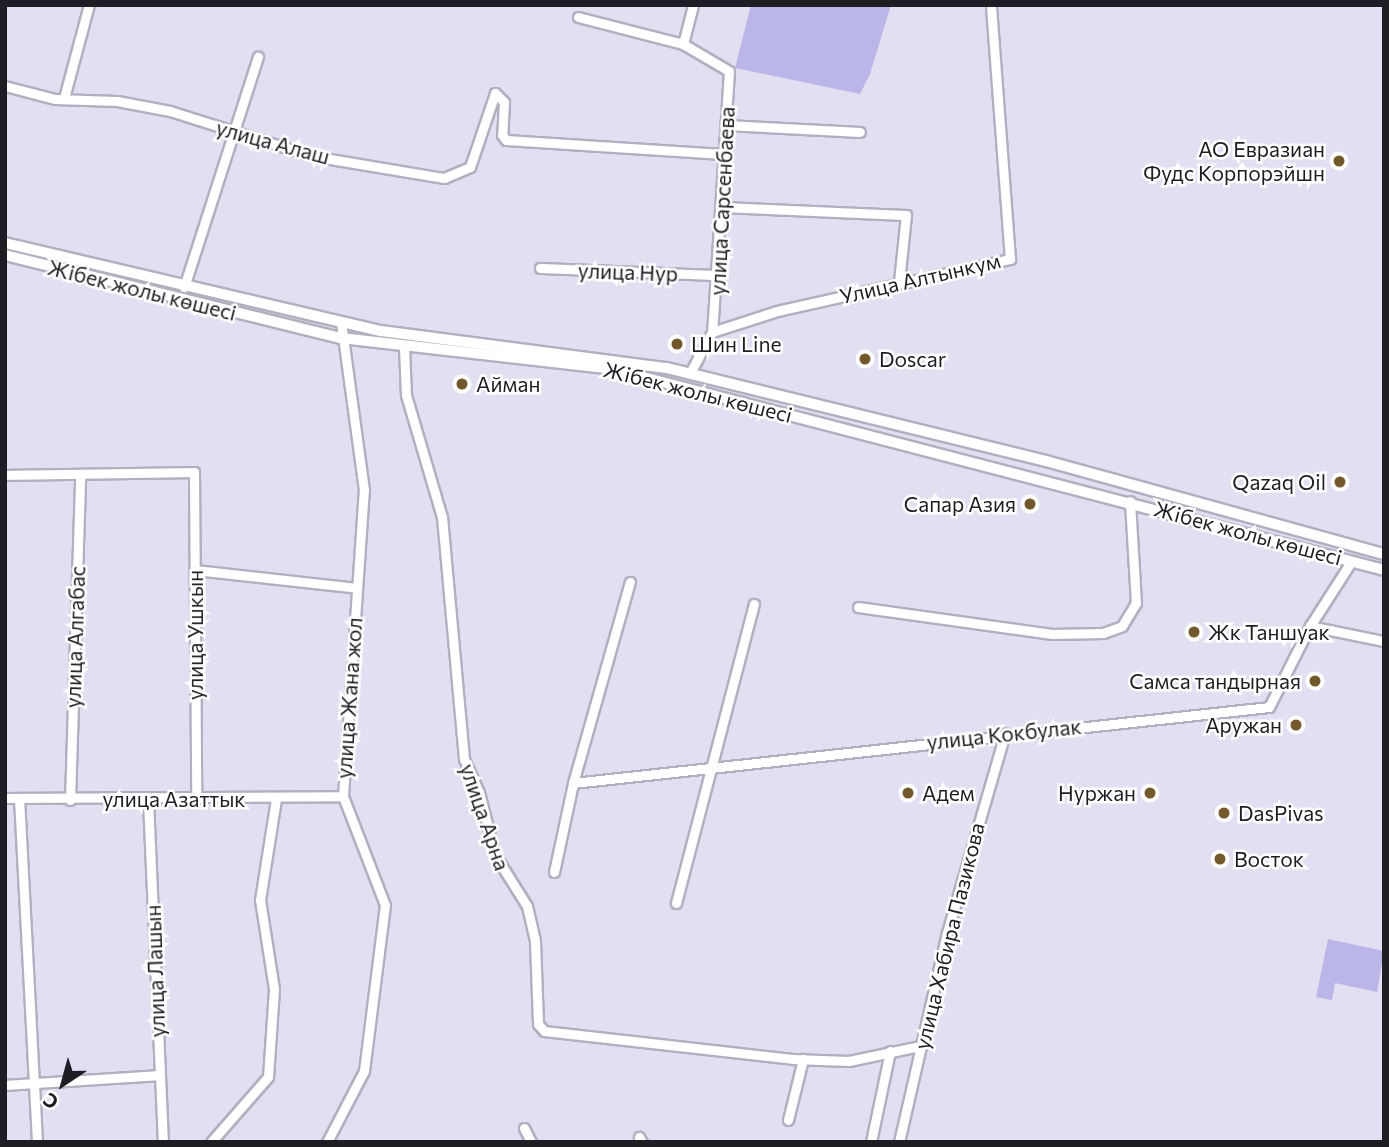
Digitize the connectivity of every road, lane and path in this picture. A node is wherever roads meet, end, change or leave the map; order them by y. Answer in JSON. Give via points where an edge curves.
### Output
{"nodes":[{"id":1,"x":89,"y":5,"type":"edge"},
{"id":2,"x":693,"y":5,"type":"edge"},
{"id":3,"x":991,"y":5,"type":"edge"},
{"id":4,"x":578,"y":17,"type":"dead end"},
{"id":5,"x":682,"y":44,"type":"junction"},
{"id":6,"x":258,"y":57,"type":"dead end"},
{"id":7,"x":5,"y":86,"type":"edge"},
{"id":8,"x":64,"y":99,"type":"junction"},
{"id":9,"x":726,"y":125,"type":"junction"},
{"id":10,"x":860,"y":132,"type":"dead end"},
{"id":11,"x":235,"y":135,"type":"junction"},
{"id":12,"x":723,"y":154,"type":"junction"},
{"id":13,"x":721,"y":207,"type":"junction"},
{"id":14,"x":5,"y":243,"type":"edge"},
{"id":15,"x":5,"y":256,"type":"edge"},
{"id":16,"x":540,"y":268,"type":"dead end"},
{"id":17,"x":716,"y":275,"type":"junction"},
{"id":18,"x":899,"y":282,"type":"junction"},
{"id":19,"x":184,"y":287,"type":"junction"},
{"id":20,"x":341,"y":322,"type":"junction"},
{"id":21,"x":712,"y":332,"type":"junction"},
{"id":22,"x":341,"y":338,"type":"junction"},
{"id":23,"x":404,"y":346,"type":"junction"},
{"id":24,"x":690,"y":373,"type":"junction"},
{"id":25,"x":80,"y":474,"type":"junction"},
{"id":26,"x":5,"y":475,"type":"edge"},
{"id":27,"x":1130,"y":501,"type":"junction"},
{"id":28,"x":1384,"y":554,"type":"edge"},
{"id":29,"x":1351,"y":562,"type":"junction"},
{"id":30,"x":195,"y":570,"type":"junction"},
{"id":31,"x":1384,"y":570,"type":"edge"},
{"id":32,"x":630,"y":582,"type":"dead end"},
{"id":33,"x":357,"y":588,"type":"junction"},
{"id":34,"x":754,"y":604,"type":"dead end"},
{"id":35,"x":858,"y":607,"type":"dead end"},
{"id":36,"x":1310,"y":626,"type":"junction"},
{"id":37,"x":1384,"y":641,"type":"edge"},
{"id":38,"x":1005,"y":733,"type":"junction"},
{"id":39,"x":713,"y":768,"type":"junction"},
{"id":40,"x":573,"y":783,"type":"junction"},
{"id":41,"x":343,"y":796,"type":"junction"},
{"id":42,"x":5,"y":798,"type":"edge"},
{"id":43,"x":19,"y":798,"type":"junction"},
{"id":44,"x":196,"y":799,"type":"junction"},
{"id":45,"x":276,"y":799,"type":"junction"},
{"id":46,"x":70,"y":800,"type":"junction"},
{"id":47,"x":148,"y":800,"type":"junction"},
{"id":48,"x":554,"y":872,"type":"dead end"},
{"id":49,"x":676,"y":903,"type":"dead end"},
{"id":50,"x":920,"y":1046,"type":"junction"},
{"id":51,"x":890,"y":1051,"type":"junction"},
{"id":52,"x":803,"y":1059,"type":"junction"},
{"id":53,"x":160,"y":1075,"type":"junction"},
{"id":54,"x":34,"y":1083,"type":"junction"},
{"id":55,"x":5,"y":1085,"type":"edge"},
{"id":56,"x":788,"y":1120,"type":"dead end"},
{"id":57,"x":524,"y":1128,"type":"dead end"},
{"id":58,"x":37,"y":1142,"type":"edge"},
{"id":59,"x":163,"y":1142,"type":"edge"},
{"id":60,"x":211,"y":1142,"type":"edge"},
{"id":61,"x":327,"y":1142,"type":"edge"},
{"id":62,"x":531,"y":1142,"type":"edge"},
{"id":63,"x":870,"y":1142,"type":"edge"},
{"id":64,"x":899,"y":1142,"type":"edge"}],
"edges":[{"from":1,"to":8,"type":"street"},
{"from":2,"to":5,"type":"street"},
{"from":3,"to":18,"type":"street","name":"Улица Алтынкум","via":[[1010,258]]},
{"from":4,"to":5,"type":"street"},
{"from":5,"to":9,"type":"street","name":"улица Сарсенбаева","via":[[729,71]]},
{"from":6,"to":11,"type":"street"},
{"from":7,"to":8,"type":"street","name":"улица Алаш"},
{"from":8,"to":11,"type":"street","name":"улица Алаш","via":[[170,111]]},
{"from":9,"to":10,"type":"street"},
{"from":9,"to":12,"type":"street","name":"улица Сарсенбаева"},
{"from":11,"to":12,"type":"street","name":"улица Алаш","via":[[312,156],[444,178],[457,176],[470,167],[495,93],[505,102],[502,135],[506,140]]},
{"from":11,"to":19,"type":"street"},
{"from":12,"to":13,"type":"street","name":"улица Сарсенбаева"},
{"from":13,"to":17,"type":"street","name":"улица Сарсенбаева"},
{"from":13,"to":18,"type":"street","via":[[906,215]]},
{"from":14,"to":19,"type":"main road","name":"Жібек жолы көшесі"},
{"from":15,"to":22,"type":"main road","name":"Жібек жолы көшесі"},
{"from":16,"to":17,"type":"street","name":"улица Нур"},
{"from":17,"to":21,"type":"street","name":"улица Сарсенбаева"},
{"from":18,"to":21,"type":"street","name":"Улица Алтынкум"},
{"from":19,"to":20,"type":"main road","name":"Жібек жолы көшесі"},
{"from":20,"to":22,"type":"street","name":"улица Жана жол"},
{"from":20,"to":24,"type":"main road","name":"Жібек жолы көшесі","via":[[381,331],[619,359]]},
{"from":21,"to":24,"type":"street"},
{"from":22,"to":23,"type":"main road","name":"Жібек жолы көшесі"},
{"from":22,"to":33,"type":"street","name":"улица Жана жол","via":[[364,491]]},
{"from":23,"to":27,"type":"main road","name":"Жібек жолы көшесі","via":[[612,369]]},
{"from":23,"to":52,"type":"street","name":"улица Арна","via":[[406,394],[442,517],[464,759],[479,792],[495,855],[527,906],[535,941],[538,1024],[544,1031]]},
{"from":24,"to":28,"type":"main road","name":"Жібек жолы көшесі","via":[[1046,461]]},
{"from":25,"to":26,"type":"street"},
{"from":25,"to":30,"type":"street","name":"улица Ушкын","via":[[194,472]]},
{"from":25,"to":46,"type":"street","name":"улица Алгабас"},
{"from":27,"to":29,"type":"main road","name":"Жібек жолы көшесі"},
{"from":27,"to":35,"type":"street","via":[[1136,603],[1122,626],[1103,632],[1052,634]]},
{"from":29,"to":31,"type":"main road","name":"Жібек жолы көшесі"},
{"from":29,"to":36,"type":"street","name":"улица Кокбулак"},
{"from":30,"to":33,"type":"street"},
{"from":30,"to":44,"type":"street","name":"улица Ушкын"},
{"from":32,"to":40,"type":"street"},
{"from":33,"to":41,"type":"street","name":"улица Жана жол"},
{"from":34,"to":39,"type":"street"},
{"from":36,"to":37,"type":"street"},
{"from":36,"to":38,"type":"street","name":"улица Кокбулак","via":[[1269,707]]},
{"from":38,"to":39,"type":"street","name":"улица Кокбулак"},
{"from":38,"to":50,"type":"street","name":"улица Хабира Пазикова"},
{"from":39,"to":40,"type":"street","name":"улица Кокбулак"},
{"from":39,"to":49,"type":"street"},
{"from":40,"to":48,"type":"street"},
{"from":41,"to":45,"type":"street","name":"улица Азаттык"},
{"from":41,"to":61,"type":"street","name":"улица Жана жол","via":[[385,905],[363,1071]]},
{"from":42,"to":43,"type":"street","name":"улица Азаттык"},
{"from":43,"to":46,"type":"street","name":"улица Азаттык"},
{"from":43,"to":54,"type":"street"},
{"from":44,"to":45,"type":"street","name":"улица Азаттык"},
{"from":44,"to":47,"type":"street","name":"улица Азаттык"},
{"from":45,"to":60,"type":"street","via":[[260,900],[274,989],[268,1077]]},
{"from":46,"to":47,"type":"street","name":"улица Азаттык"},
{"from":47,"to":53,"type":"street","name":"улица Лашын"},
{"from":50,"to":51,"type":"street","name":"улица Арна"},
{"from":50,"to":64,"type":"street","name":"улица Хабира Пазикова"},
{"from":51,"to":52,"type":"street","name":"улица Арна","via":[[849,1061]]},
{"from":51,"to":63,"type":"street"},
{"from":52,"to":56,"type":"street"},
{"from":53,"to":54,"type":"street"},
{"from":53,"to":59,"type":"street","name":"улица Лашын"},
{"from":54,"to":55,"type":"street"},
{"from":54,"to":58,"type":"street"},
{"from":57,"to":62,"type":"street"}]}
